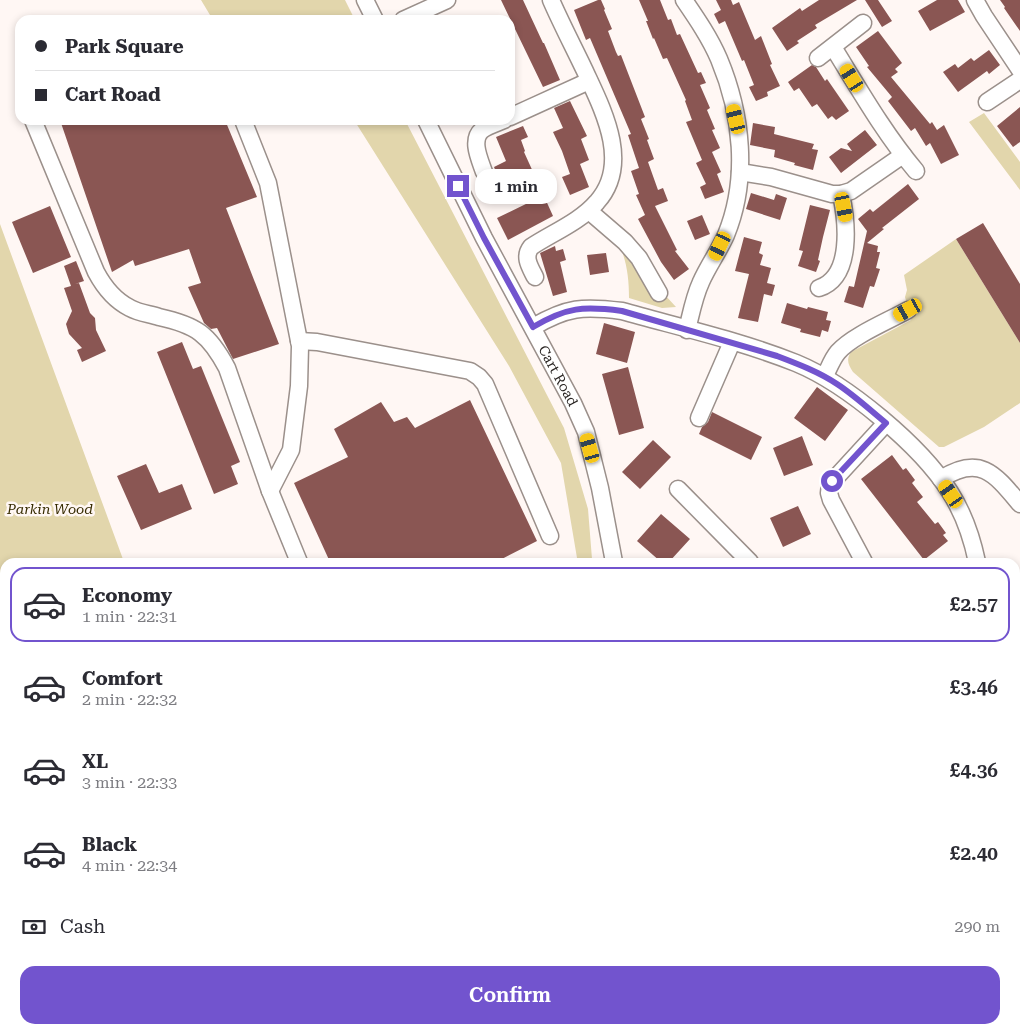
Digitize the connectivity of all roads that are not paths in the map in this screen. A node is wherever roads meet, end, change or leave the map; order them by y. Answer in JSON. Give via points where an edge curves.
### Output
{"nodes":[{"id":1,"x":365,"y":0,"type":"edge"},
{"id":2,"x":447,"y":0,"type":"edge"},
{"id":3,"x":551,"y":0,"type":"edge"},
{"id":4,"x":684,"y":0,"type":"edge"},
{"id":5,"x":975,"y":0,"type":"edge"},
{"id":6,"x":372,"y":15,"type":"edge"},
{"id":7,"x":414,"y":15,"type":"edge"},
{"id":8,"x":863,"y":23,"type":"dead end"},
{"id":9,"x":833,"y":47,"type":"junction"},
{"id":10,"x":818,"y":58,"type":"dead end"},
{"id":11,"x":1020,"y":71,"type":"edge"},
{"id":12,"x":589,"y":81,"type":"junction"},
{"id":13,"x":988,"y":102,"type":"dead end"},
{"id":14,"x":515,"y":115,"type":"edge"},
{"id":15,"x":35,"y":125,"type":"edge"},
{"id":16,"x":245,"y":125,"type":"edge"},
{"id":17,"x":428,"y":125,"type":"edge"},
{"id":18,"x":493,"y":125,"type":"edge"},
{"id":19,"x":902,"y":155,"type":"junction"},
{"id":20,"x":916,"y":171,"type":"dead end"},
{"id":21,"x":484,"y":172,"type":"dead end"},
{"id":22,"x":740,"y":172,"type":"junction"},
{"id":23,"x":842,"y":194,"type":"junction"},
{"id":24,"x":589,"y":211,"type":"junction"},
{"id":25,"x":535,"y":277,"type":"dead end"},
{"id":26,"x":819,"y":288,"type":"dead end"},
{"id":27,"x":659,"y":293,"type":"dead end"},
{"id":28,"x":908,"y":310,"type":"dead end"},
{"id":29,"x":533,"y":327,"type":"junction"},
{"id":30,"x":687,"y":330,"type":"junction"},
{"id":31,"x":299,"y":342,"type":"junction"},
{"id":32,"x":732,"y":342,"type":"junction"},
{"id":33,"x":825,"y":376,"type":"junction"},
{"id":34,"x":699,"y":418,"type":"dead end"},
{"id":35,"x":886,"y":423,"type":"junction"},
{"id":36,"x":941,"y":479,"type":"junction"},
{"id":37,"x":678,"y":489,"type":"dead end"},
{"id":38,"x":270,"y":491,"type":"junction"},
{"id":39,"x":1020,"y":504,"type":"edge"},
{"id":40,"x":550,"y":536,"type":"dead end"},
{"id":41,"x":297,"y":558,"type":"edge"},
{"id":42,"x":613,"y":558,"type":"edge"},
{"id":43,"x":746,"y":558,"type":"edge"},
{"id":44,"x":862,"y":558,"type":"edge"},
{"id":45,"x":976,"y":558,"type":"edge"}],
"edges":[{"from":1,"to":6,"type":"street"},
{"from":2,"to":7,"type":"street"},
{"from":3,"to":12,"type":"street"},
{"from":4,"to":22,"type":"street","via":[[719,60],[730,91],[740,146]]},
{"from":5,"to":11,"type":"street"},
{"from":8,"to":9,"type":"street"},
{"from":9,"to":10,"type":"street"},
{"from":9,"to":19,"type":"street"},
{"from":11,"to":13,"type":"street"},
{"from":12,"to":14,"type":"street"},
{"from":12,"to":24,"type":"street","via":[[607,122],[613,155],[609,183]]},
{"from":15,"to":38,"type":"street","via":[[96,272],[111,294],[130,308],[187,324],[208,338],[222,357]]},
{"from":16,"to":31,"type":"street","via":[[268,184]]},
{"from":17,"to":29,"type":"street","name":"Cart Road","via":[[484,238]]},
{"from":18,"to":21,"type":"street","via":[[479,134],[477,148]]},
{"from":19,"to":20,"type":"street"},
{"from":19,"to":23,"type":"street"},
{"from":22,"to":23,"type":"street"},
{"from":22,"to":30,"type":"street","via":[[726,233],[701,282]]},
{"from":23,"to":26,"type":"street","via":[[847,234],[845,248],[833,281]]},
{"from":24,"to":25,"type":"street","via":[[531,247],[527,258]]},
{"from":24,"to":27,"type":"street","via":[[639,258]]},
{"from":28,"to":33,"type":"street","via":[[842,348]]},
{"from":29,"to":30,"type":"street","via":[[555,315],[584,308],[622,311]]},
{"from":29,"to":42,"type":"street","name":"Cart Road","via":[[586,432]]},
{"from":30,"to":32,"type":"street"},
{"from":31,"to":38,"type":"street","via":[[299,386],[291,450]]},
{"from":31,"to":40,"type":"street","via":[[317,342],[470,371],[479,377],[485,384]]},
{"from":32,"to":33,"type":"street"},
{"from":32,"to":34,"type":"street"},
{"from":33,"to":35,"type":"street"},
{"from":35,"to":36,"type":"street","via":[[931,465]]},
{"from":35,"to":44,"type":"street","via":[[830,484],[831,500]]},
{"from":36,"to":39,"type":"street","via":[[968,467],[985,470]]},
{"from":36,"to":45,"type":"street","via":[[966,524]]},
{"from":37,"to":43,"type":"street"},
{"from":38,"to":41,"type":"street"}]}
